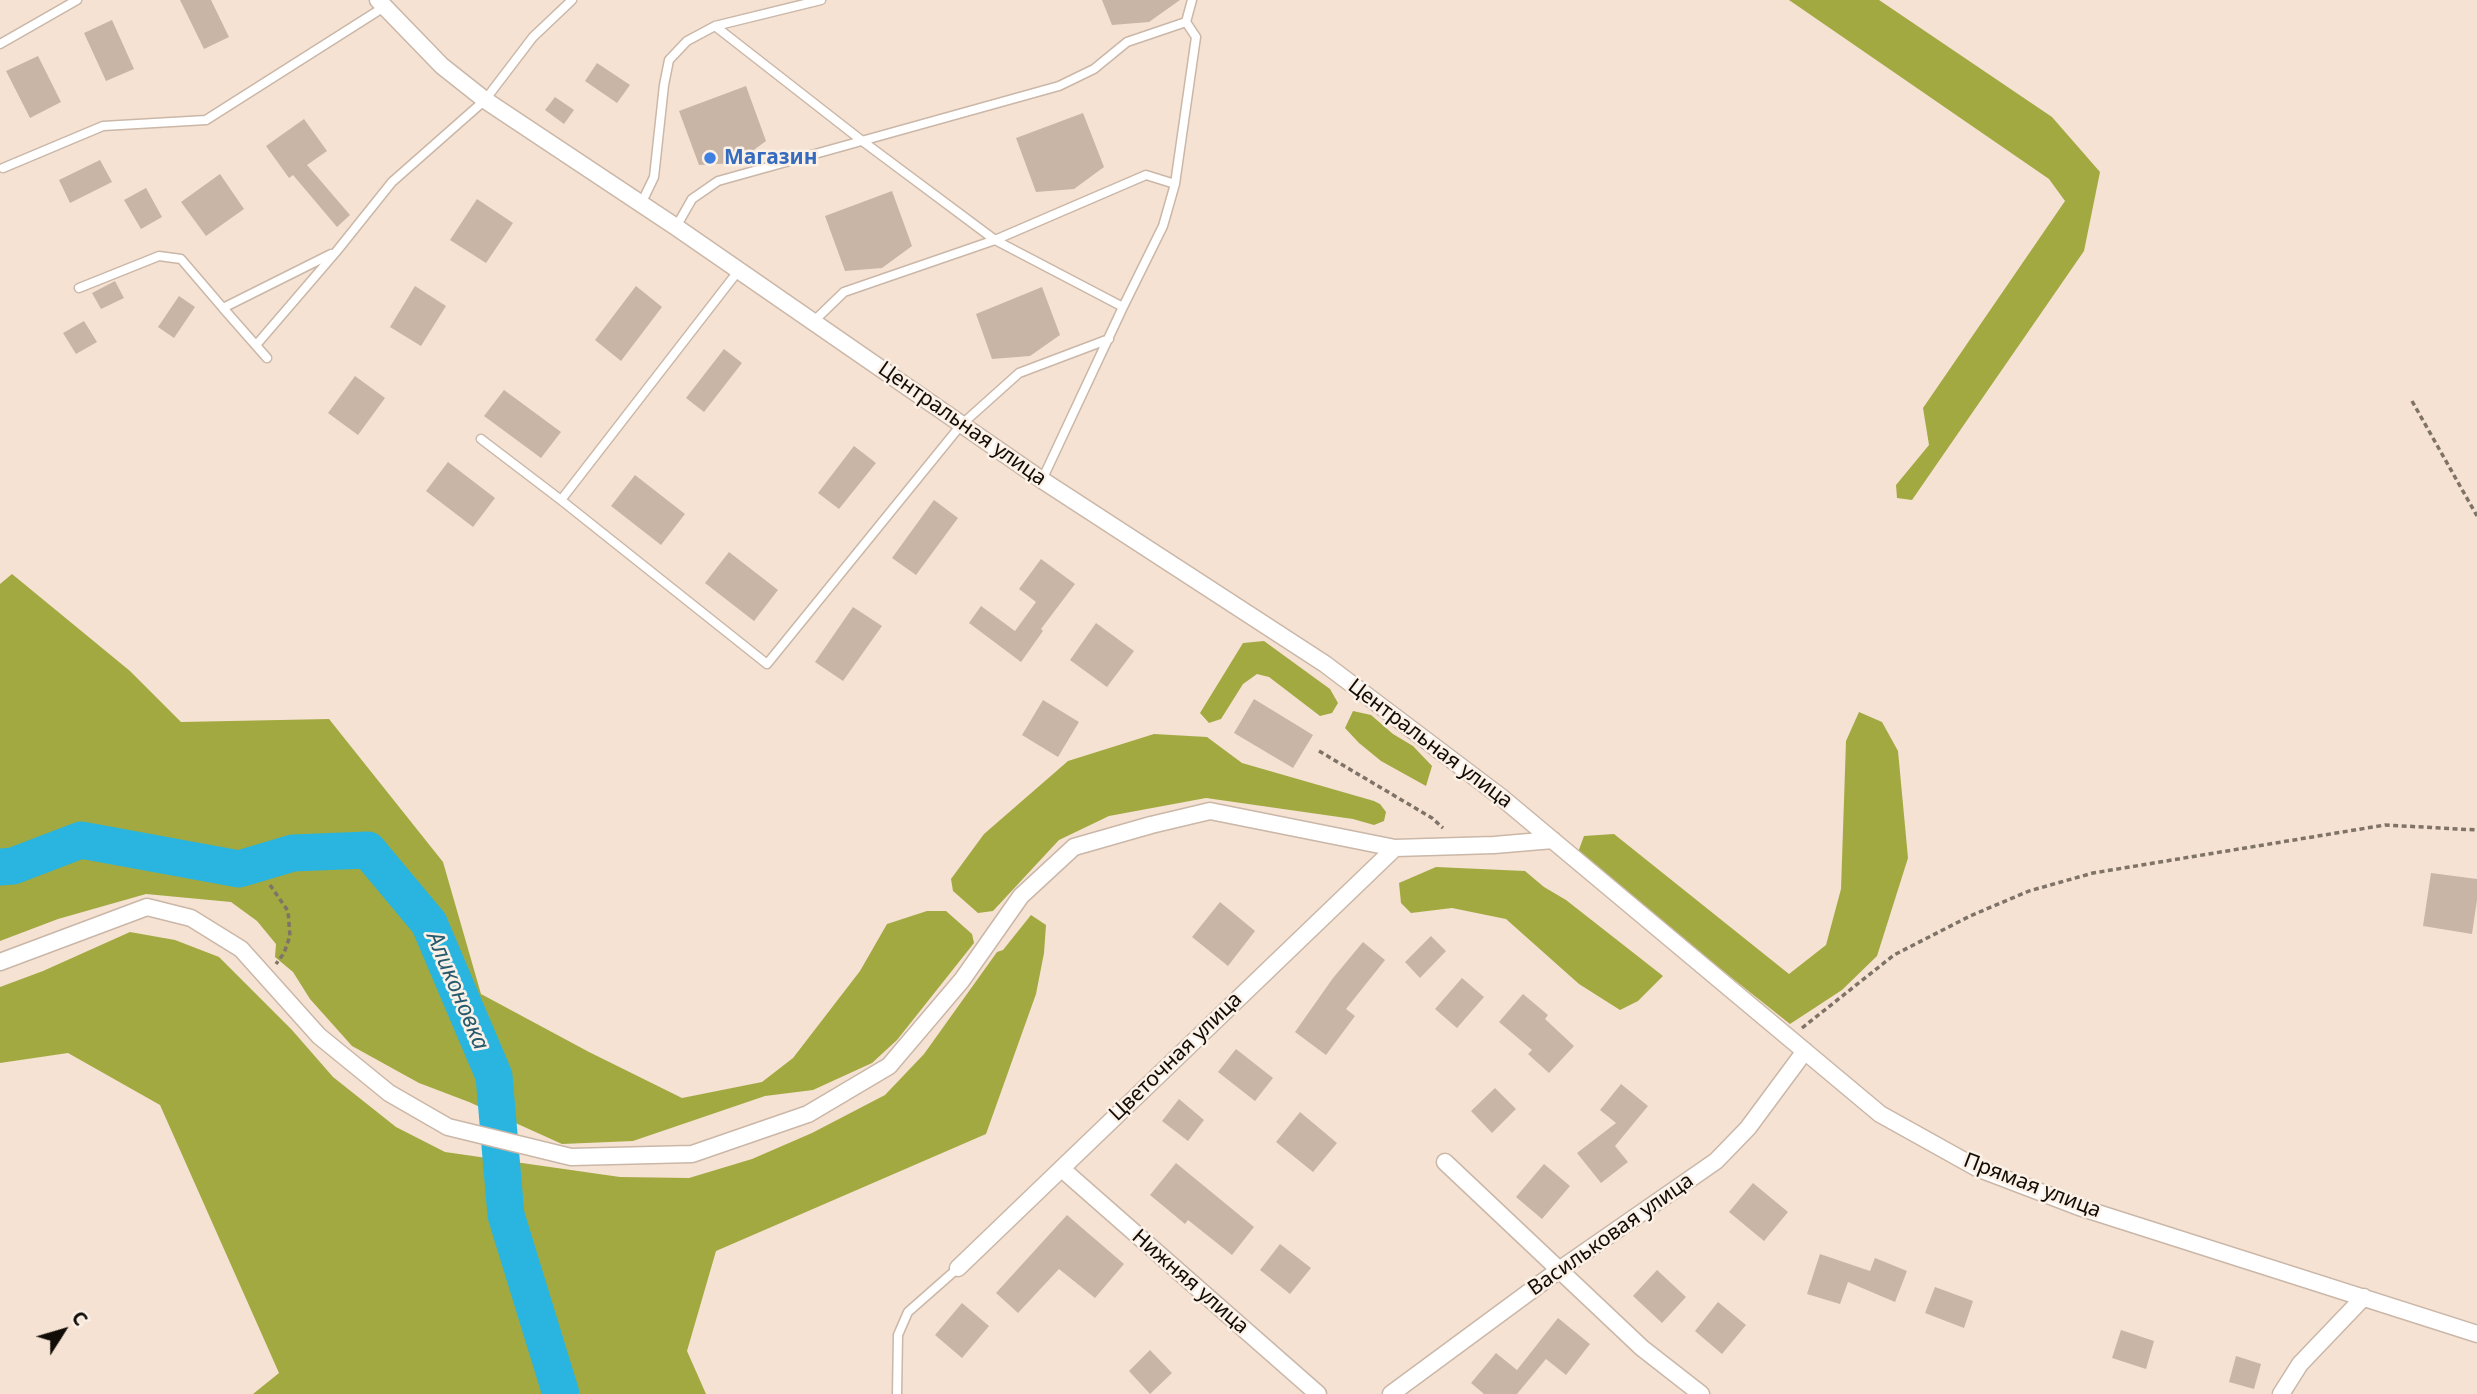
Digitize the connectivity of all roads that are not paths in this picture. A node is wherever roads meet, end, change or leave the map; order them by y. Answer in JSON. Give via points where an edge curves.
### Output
{"nodes":[{"id":1,"x":78,"y":0,"type":"edge"},
{"id":2,"x":572,"y":0,"type":"edge"},
{"id":3,"x":821,"y":0,"type":"edge"},
{"id":4,"x":1192,"y":0,"type":"edge"},
{"id":5,"x":381,"y":4,"type":"edge"},
{"id":6,"x":1186,"y":22,"type":"junction"},
{"id":7,"x":715,"y":26,"type":"junction"},
{"id":8,"x":0,"y":44,"type":"edge"},
{"id":9,"x":485,"y":100,"type":"junction"},
{"id":10,"x":861,"y":140,"type":"junction"},
{"id":11,"x":3,"y":168,"type":"dead end"},
{"id":12,"x":1175,"y":184,"type":"junction"},
{"id":13,"x":641,"y":204,"type":"junction"},
{"id":14,"x":676,"y":227,"type":"junction"},
{"id":15,"x":995,"y":240,"type":"junction"},
{"id":16,"x":336,"y":252,"type":"junction"},
{"id":17,"x":739,"y":270,"type":"junction"},
{"id":18,"x":79,"y":288,"type":"dead end"},
{"id":19,"x":1123,"y":307,"type":"junction"},
{"id":20,"x":223,"y":308,"type":"junction"},
{"id":21,"x":814,"y":321,"type":"junction"},
{"id":22,"x":1109,"y":339,"type":"junction"},
{"id":23,"x":257,"y":344,"type":"junction"},
{"id":24,"x":267,"y":358,"type":"dead end"},
{"id":25,"x":961,"y":425,"type":"junction"},
{"id":26,"x":481,"y":439,"type":"dead end"},
{"id":27,"x":1042,"y":481,"type":"junction"},
{"id":28,"x":561,"y":500,"type":"junction"},
{"id":29,"x":1553,"y":840,"type":"junction"},
{"id":30,"x":1395,"y":848,"type":"junction"},
{"id":31,"x":0,"y":962,"type":"edge"},
{"id":32,"x":1805,"y":1051,"type":"junction"},
{"id":33,"x":1445,"y":1162,"type":"dead end"},
{"id":34,"x":1062,"y":1169,"type":"junction"},
{"id":35,"x":958,"y":1268,"type":"joint"},
{"id":36,"x":1559,"y":1270,"type":"junction"},
{"id":37,"x":2364,"y":1297,"type":"junction"},
{"id":38,"x":2477,"y":1334,"type":"edge"},
{"id":39,"x":897,"y":1394,"type":"edge"},
{"id":40,"x":1318,"y":1394,"type":"edge"},
{"id":41,"x":1391,"y":1394,"type":"edge"},
{"id":42,"x":1701,"y":1394,"type":"edge"},
{"id":43,"x":2281,"y":1394,"type":"edge"}],
"edges":[{"from":1,"to":8,"type":"lane"},
{"from":2,"to":9,"type":"lane","via":[[533,37]]},
{"from":3,"to":7,"type":"lane"},
{"from":4,"to":6,"type":"lane"},
{"from":5,"to":9,"type":"street","name":"Центральная улица","via":[[442,66]]},
{"from":5,"to":11,"type":"lane","via":[[206,120],[103,126]]},
{"from":6,"to":10,"type":"lane","via":[[1127,42],[1094,69],[1059,86]]},
{"from":6,"to":12,"type":"lane","via":[[1196,37]]},
{"from":7,"to":10,"type":"lane"},
{"from":7,"to":13,"type":"lane","via":[[687,41],[669,60],[654,177]]},
{"from":9,"to":13,"type":"street","name":"Центральная улица"},
{"from":9,"to":16,"type":"lane","via":[[393,181]]},
{"from":10,"to":14,"type":"lane","via":[[718,181],[692,200]]},
{"from":10,"to":15,"type":"lane"},
{"from":12,"to":15,"type":"lane","via":[[1146,175]]},
{"from":12,"to":19,"type":"lane","via":[[1163,226]]},
{"from":13,"to":14,"type":"street","name":"Центральная улица"},
{"from":14,"to":17,"type":"street","name":"Центральная улица"},
{"from":15,"to":19,"type":"lane"},
{"from":15,"to":21,"type":"lane","via":[[844,292]]},
{"from":16,"to":20,"type":"lane"},
{"from":16,"to":23,"type":"lane"},
{"from":17,"to":21,"type":"street","name":"Центральная улица"},
{"from":17,"to":28,"type":"lane"},
{"from":18,"to":20,"type":"lane","via":[[159,256],[181,259]]},
{"from":19,"to":22,"type":"lane"},
{"from":20,"to":23,"type":"lane"},
{"from":21,"to":25,"type":"street","name":"Центральная улица"},
{"from":22,"to":25,"type":"lane","via":[[1019,373]]},
{"from":22,"to":27,"type":"lane"},
{"from":23,"to":24,"type":"lane"},
{"from":25,"to":27,"type":"street","name":"Центральная улица"},
{"from":25,"to":28,"type":"lane","via":[[767,664]]},
{"from":26,"to":28,"type":"lane"},
{"from":27,"to":29,"type":"street","name":"Центральная улица","via":[[1325,664]]},
{"from":29,"to":30,"type":"street"},
{"from":29,"to":32,"type":"street","name":"Прямая улица"},
{"from":30,"to":31,"type":"street","via":[[1210,811],[1074,847],[1021,896],[962,980],[889,1066],[808,1114],[692,1154],[571,1157],[448,1127],[388,1093],[319,1036],[241,949],[191,918],[147,907]]},
{"from":30,"to":34,"type":"street","name":"Цветочная улица"},
{"from":32,"to":36,"type":"street","name":"Васильковая улица","via":[[1748,1128],[1716,1161]]},
{"from":32,"to":37,"type":"street","name":"Прямая улица","via":[[1880,1114],[1977,1168],[2082,1208]]},
{"from":33,"to":36,"type":"street"},
{"from":34,"to":35,"type":"street","name":"Цветочная улица"},
{"from":34,"to":40,"type":"street","name":"Нижняя улица"},
{"from":35,"to":39,"type":"lane","via":[[908,1312],[898,1335]]},
{"from":36,"to":41,"type":"street","name":"Васильковая улица"},
{"from":36,"to":42,"type":"street","via":[[1642,1348]]},
{"from":37,"to":38,"type":"street","name":"Прямая улица"},
{"from":37,"to":43,"type":"street","via":[[2300,1364]]}]}
